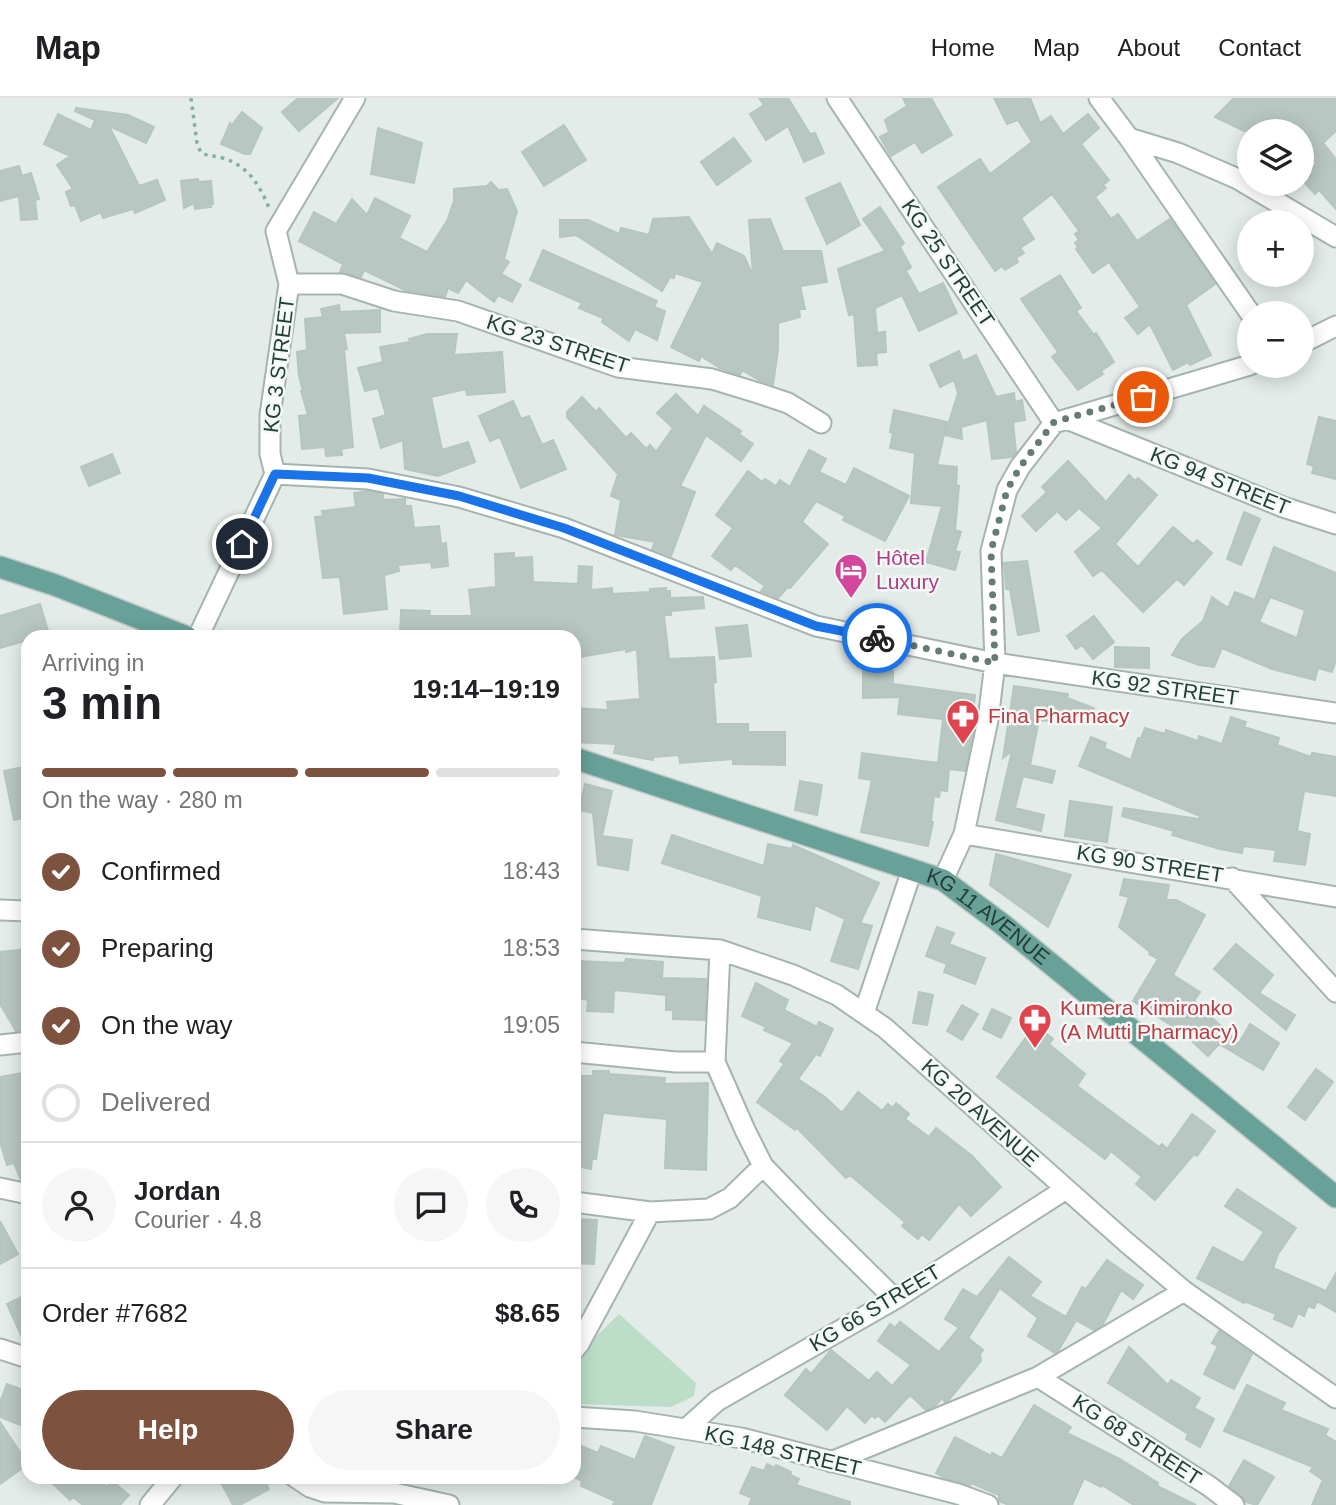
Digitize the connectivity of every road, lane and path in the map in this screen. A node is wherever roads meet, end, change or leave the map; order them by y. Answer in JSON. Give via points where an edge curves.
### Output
{"nodes":[{"id":1,"x":191,"y":98,"type":"edge"},
{"id":2,"x":355,"y":98,"type":"edge"},
{"id":3,"x":1099,"y":98,"type":"edge"},
{"id":4,"x":844,"y":100,"type":"edge"},
{"id":5,"x":1129,"y":138,"type":"junction"},
{"id":6,"x":275,"y":231,"type":"junction"},
{"id":7,"x":1336,"y":237,"type":"edge"},
{"id":8,"x":289,"y":284,"type":"junction"},
{"id":9,"x":1242,"y":301,"type":"edge"},
{"id":10,"x":1336,"y":326,"type":"edge"},
{"id":11,"x":1314,"y":337,"type":"edge"},
{"id":12,"x":1237,"y":369,"type":"edge"},
{"id":13,"x":1061,"y":420,"type":"junction"},
{"id":14,"x":821,"y":423,"type":"dead end"},
{"id":15,"x":275,"y":474,"type":"junction"},
{"id":16,"x":1336,"y":524,"type":"edge"},
{"id":17,"x":0,"y":567,"type":"edge"},
{"id":18,"x":170,"y":630,"type":"edge"},
{"id":19,"x":201,"y":630,"type":"edge"},
{"id":20,"x":995,"y":663,"type":"junction"},
{"id":21,"x":1336,"y":713,"type":"edge"},
{"id":22,"x":581,"y":760,"type":"edge"},
{"id":23,"x":964,"y":834,"type":"junction"},
{"id":24,"x":912,"y":870,"type":"junction"},
{"id":25,"x":1232,"y":878,"type":"junction"},
{"id":26,"x":943,"y":880,"type":"junction"},
{"id":27,"x":1336,"y":897,"type":"edge"},
{"id":28,"x":0,"y":910,"type":"edge"},
{"id":29,"x":21,"y":911,"type":"edge"},
{"id":30,"x":581,"y":940,"type":"edge"},
{"id":31,"x":720,"y":950,"type":"junction"},
{"id":32,"x":1336,"y":992,"type":"edge"},
{"id":33,"x":864,"y":1013,"type":"junction"},
{"id":34,"x":21,"y":1043,"type":"edge"},
{"id":35,"x":0,"y":1045,"type":"edge"},
{"id":36,"x":581,"y":1053,"type":"edge"},
{"id":37,"x":715,"y":1062,"type":"junction"},
{"id":38,"x":763,"y":1166,"type":"junction"},
{"id":39,"x":0,"y":1188,"type":"edge"},
{"id":40,"x":1066,"y":1189,"type":"junction"},
{"id":41,"x":21,"y":1192,"type":"edge"},
{"id":42,"x":1336,"y":1197,"type":"edge"},
{"id":43,"x":581,"y":1203,"type":"edge"},
{"id":44,"x":650,"y":1212,"type":"junction"},
{"id":45,"x":1184,"y":1290,"type":"junction"},
{"id":46,"x":895,"y":1298,"type":"junction"},
{"id":47,"x":581,"y":1341,"type":"edge"},
{"id":48,"x":0,"y":1349,"type":"edge"},
{"id":49,"x":21,"y":1356,"type":"edge"},
{"id":50,"x":1038,"y":1377,"type":"junction"},
{"id":51,"x":1336,"y":1398,"type":"edge"},
{"id":52,"x":581,"y":1417,"type":"edge"},
{"id":53,"x":687,"y":1429,"type":"junction"},
{"id":54,"x":831,"y":1462,"type":"junction"},
{"id":55,"x":167,"y":1484,"type":"edge"},
{"id":56,"x":306,"y":1484,"type":"edge"},
{"id":57,"x":150,"y":1505,"type":"edge"},
{"id":58,"x":449,"y":1505,"type":"edge"},
{"id":59,"x":988,"y":1505,"type":"edge"},
{"id":60,"x":1234,"y":1505,"type":"edge"}],
"edges":[{"from":1,"to":6,"type":"path","via":[[201,153],[222,157],[251,174]]},
{"from":2,"to":6,"type":"street"},
{"from":3,"to":5,"type":"street"},
{"from":4,"to":13,"type":"street","name":"KG 25 STREET"},
{"from":5,"to":7,"type":"street","via":[[1238,179]]},
{"from":5,"to":9,"type":"street"},
{"from":6,"to":8,"type":"street","name":"KG 3 STREET"},
{"from":8,"to":14,"type":"street","name":"KG 23 STREET","via":[[342,284],[394,301],[458,311],[618,367],[712,379],[758,393],[788,403]]},
{"from":8,"to":15,"type":"street","name":"KG 3 STREET","via":[[270,415]]},
{"from":10,"to":11,"type":"street"},
{"from":12,"to":13,"type":"street"},
{"from":13,"to":16,"type":"street","name":"KG 94 STREET"},
{"from":13,"to":20,"type":"street","via":[[1020,467],[995,529],[990,576]]},
{"from":15,"to":19,"type":"street"},
{"from":15,"to":20,"type":"street","name":"KG 92 STREET","via":[[368,478],[459,496],[564,528],[816,626]]},
{"from":17,"to":18,"type":"main road"},
{"from":20,"to":21,"type":"street","name":"KG 92 STREET"},
{"from":20,"to":23,"type":"street"},
{"from":22,"to":24,"type":"main road","name":"KG 11 AVENUE"},
{"from":23,"to":25,"type":"street","name":"KG 90 STREET"},
{"from":23,"to":26,"type":"street"},
{"from":24,"to":26,"type":"main road","name":"KG 11 AVENUE"},
{"from":24,"to":33,"type":"street"},
{"from":25,"to":27,"type":"street","name":"KG 90 STREET"},
{"from":25,"to":32,"type":"street"},
{"from":26,"to":42,"type":"main road","name":"KG 11 AVENUE"},
{"from":28,"to":29,"type":"street"},
{"from":30,"to":31,"type":"street","name":"KG 20 AVENUE"},
{"from":31,"to":33,"type":"street","name":"KG 20 AVENUE","via":[[793,975]]},
{"from":31,"to":37,"type":"street"},
{"from":33,"to":40,"type":"street","name":"KG 20 AVENUE"},
{"from":34,"to":35,"type":"street"},
{"from":36,"to":37,"type":"street"},
{"from":37,"to":38,"type":"street"},
{"from":38,"to":44,"type":"street","via":[[730,1198],[709,1209]]},
{"from":38,"to":46,"type":"street"},
{"from":39,"to":41,"type":"street"},
{"from":40,"to":45,"type":"street","name":"KG 20 AVENUE"},
{"from":40,"to":46,"type":"street","name":"KG 66 STREET"},
{"from":43,"to":44,"type":"street"},
{"from":44,"to":47,"type":"street"},
{"from":45,"to":50,"type":"street"},
{"from":45,"to":51,"type":"street","name":"KG 20 AVENUE"},
{"from":46,"to":53,"type":"street","name":"KG 66 STREET","via":[[729,1394]]},
{"from":48,"to":49,"type":"street"},
{"from":50,"to":54,"type":"street"},
{"from":50,"to":60,"type":"street","name":"KG 68 STREET"},
{"from":52,"to":53,"type":"street","name":"KG 148 STREET"},
{"from":53,"to":54,"type":"street","name":"KG 148 STREET"},
{"from":54,"to":59,"type":"street","name":"KG 148 STREET"},
{"from":55,"to":57,"type":"street"},
{"from":56,"to":58,"type":"street","via":[[325,1492],[394,1493]]}]}
